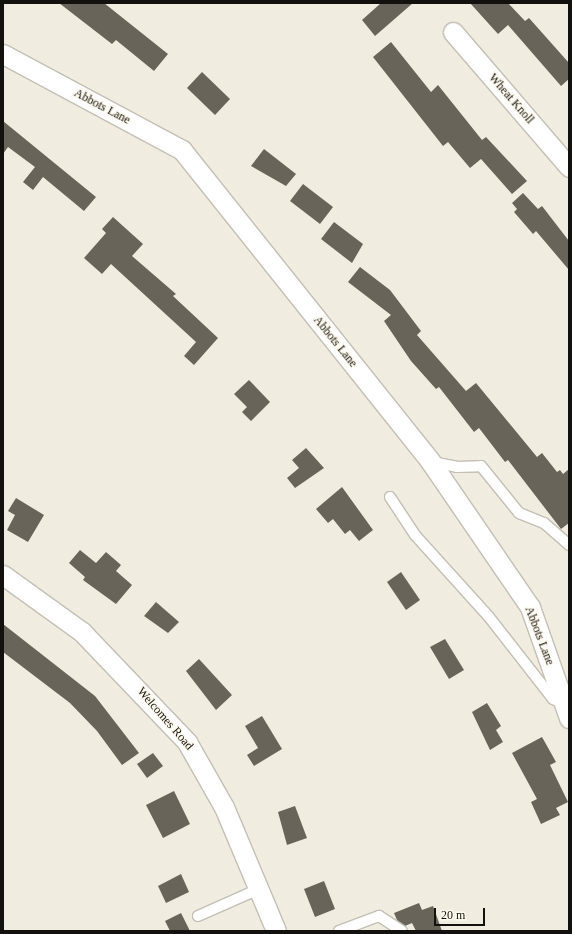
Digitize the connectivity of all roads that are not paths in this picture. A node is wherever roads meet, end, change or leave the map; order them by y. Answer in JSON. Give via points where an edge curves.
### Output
{"nodes":[{"id":1,"x":453,"y":32,"type":"dead end"},
{"id":2,"x":3,"y":54,"type":"edge"},
{"id":3,"x":569,"y":166,"type":"edge"},
{"id":4,"x":430,"y":461,"type":"junction"},
{"id":5,"x":390,"y":497,"type":"dead end"},
{"id":6,"x":569,"y":545,"type":"edge"},
{"id":7,"x":3,"y":575,"type":"edge"},
{"id":8,"x":566,"y":711,"type":"edge"},
{"id":9,"x":259,"y":889,"type":"junction"},
{"id":10,"x":198,"y":916,"type":"dead end"},
{"id":11,"x":276,"y":931,"type":"edge"},
{"id":12,"x":339,"y":931,"type":"edge"},
{"id":13,"x":402,"y":931,"type":"edge"}],
"edges":[{"from":1,"to":3,"type":"street","name":"Wheat Knoll"},
{"from":2,"to":4,"type":"street","name":"Abbots Lane","via":[[182,150]]},
{"from":4,"to":6,"type":"lane","via":[[457,467],[481,466],[519,513],[544,523]]},
{"from":4,"to":8,"type":"street","name":"Abbots Lane","via":[[530,607]]},
{"from":5,"to":8,"type":"lane","via":[[415,535],[489,617],[553,699]]},
{"from":7,"to":9,"type":"street","name":"Welcomes Road","via":[[82,632],[187,742],[224,807]]},
{"from":9,"to":10,"type":"lane"},
{"from":9,"to":11,"type":"street","name":"Welcomes Road"},
{"from":12,"to":13,"type":"lane","via":[[378,916]]}]}
